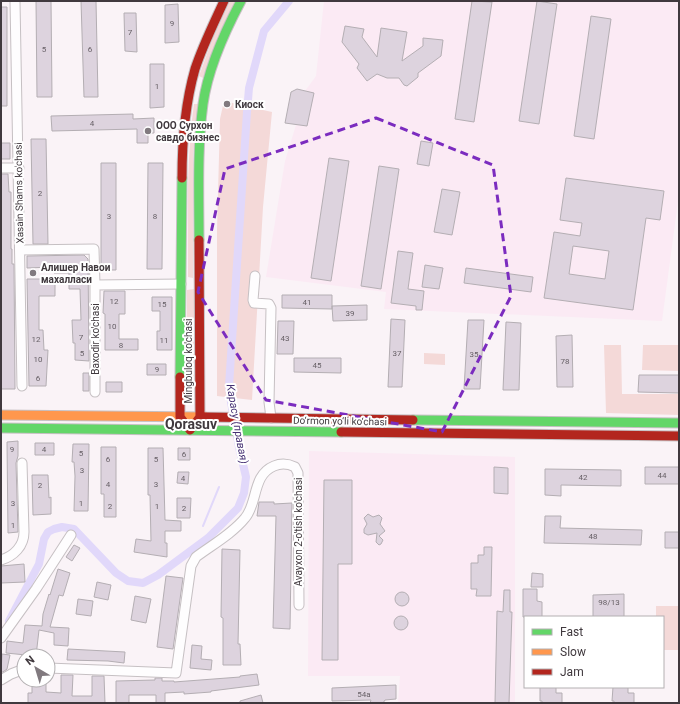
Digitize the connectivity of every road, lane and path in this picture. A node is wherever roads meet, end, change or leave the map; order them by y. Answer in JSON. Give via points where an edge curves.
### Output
{"nodes":[{"id":1,"x":15,"y":1,"type":"edge"},
{"id":2,"x":224,"y":1,"type":"edge"},
{"id":3,"x":240,"y":1,"type":"edge"},
{"id":4,"x":190,"y":88,"type":"junction"},
{"id":5,"x":206,"y":91,"type":"junction"},
{"id":6,"x":1,"y":168,"type":"edge"},
{"id":7,"x":19,"y":168,"type":"junction"},
{"id":8,"x":20,"y":250,"type":"junction"},
{"id":9,"x":255,"y":276,"type":"dead end"},
{"id":10,"x":181,"y":284,"type":"junction"},
{"id":11,"x":199,"y":284,"type":"junction"},
{"id":12,"x":95,"y":285,"type":"junction"},
{"id":13,"x":22,"y":386,"type":"dead end"},
{"id":14,"x":95,"y":392,"type":"dead end"},
{"id":15,"x":1,"y":415,"type":"edge"},
{"id":16,"x":180,"y":417,"type":"junction"},
{"id":17,"x":200,"y":417,"type":"junction"},
{"id":18,"x":271,"y":418,"type":"junction"},
{"id":19,"x":679,"y":423,"type":"edge"},
{"id":20,"x":1,"y":428,"type":"edge"},
{"id":21,"x":190,"y":430,"type":"junction"},
{"id":22,"x":679,"y":436,"type":"edge"},
{"id":23,"x":22,"y":463,"type":"dead end"},
{"id":24,"x":72,"y":535,"type":"dead end"},
{"id":25,"x":1,"y":560,"type":"edge"},
{"id":26,"x":299,"y":605,"type":"dead end"},
{"id":27,"x":1,"y":638,"type":"edge"},
{"id":28,"x":56,"y":668,"type":"edge"},
{"id":29,"x":16,"y":672,"type":"edge"},
{"id":30,"x":1,"y":680,"type":"edge"}],
"edges":[{"from":1,"to":7,"type":"street","name":"Xasain Shams ko'chasi"},
{"from":2,"to":4,"type":"main road","name":"Mingbuloq ko'chasi"},
{"from":3,"to":5,"type":"main road","name":"Mingbuloq ko'chasi","via":[[215,58]]},
{"from":4,"to":5,"type":"main road"},
{"from":4,"to":10,"type":"main road","name":"Mingbuloq ko'chasi","via":[[182,162]]},
{"from":5,"to":11,"type":"main road","name":"Mingbuloq ko'chasi","via":[[199,150]]},
{"from":6,"to":7,"type":"street"},
{"from":7,"to":8,"type":"street","name":"Xasain Shams ko'chasi"},
{"from":8,"to":12,"type":"street","name":"Baxodir ko'chasi","via":[[94,249]]},
{"from":8,"to":13,"type":"street","name":"Xasain Shams ko'chasi"},
{"from":9,"to":18,"type":"street","via":[[254,303],[269,304],[271,308]]},
{"from":10,"to":11,"type":"main road"},
{"from":10,"to":12,"type":"street"},
{"from":10,"to":16,"type":"main road","name":"Mingbuloq ko'chasi"},
{"from":11,"to":17,"type":"main road","name":"Mingbuloq ko'chasi"},
{"from":12,"to":14,"type":"street","name":"Baxodir ko'chasi"},
{"from":15,"to":16,"type":"main road","name":"Do‘rmon yo‘li ko‘chasi"},
{"from":16,"to":17,"type":"main road","name":"Do‘rmon yo‘li ko‘chasi"},
{"from":16,"to":21,"type":"main road","name":"Mingbuloq ko'chasi"},
{"from":17,"to":18,"type":"main road","name":"Do‘rmon yo‘li ko‘chasi"},
{"from":17,"to":21,"type":"main road","name":"Mingbuloq ko'chasi"},
{"from":18,"to":19,"type":"main road","name":"Do‘rmon yo‘li ko‘chasi"},
{"from":20,"to":21,"type":"main road","name":"Do‘rmon yo‘li ko‘chasi"},
{"from":21,"to":22,"type":"main road","name":"Do‘rmon yo‘li ko‘chasi"},
{"from":23,"to":25,"type":"street","via":[[23,541],[16,552]]},
{"from":24,"to":27,"type":"street"},
{"from":26,"to":28,"type":"street","name":"Avayxon 2-o'tish ko'chasi","via":[[298,473],[296,467],[277,465],[262,474],[246,516],[193,561],[176,673]]},
{"from":29,"to":30,"type":"street"}]}
